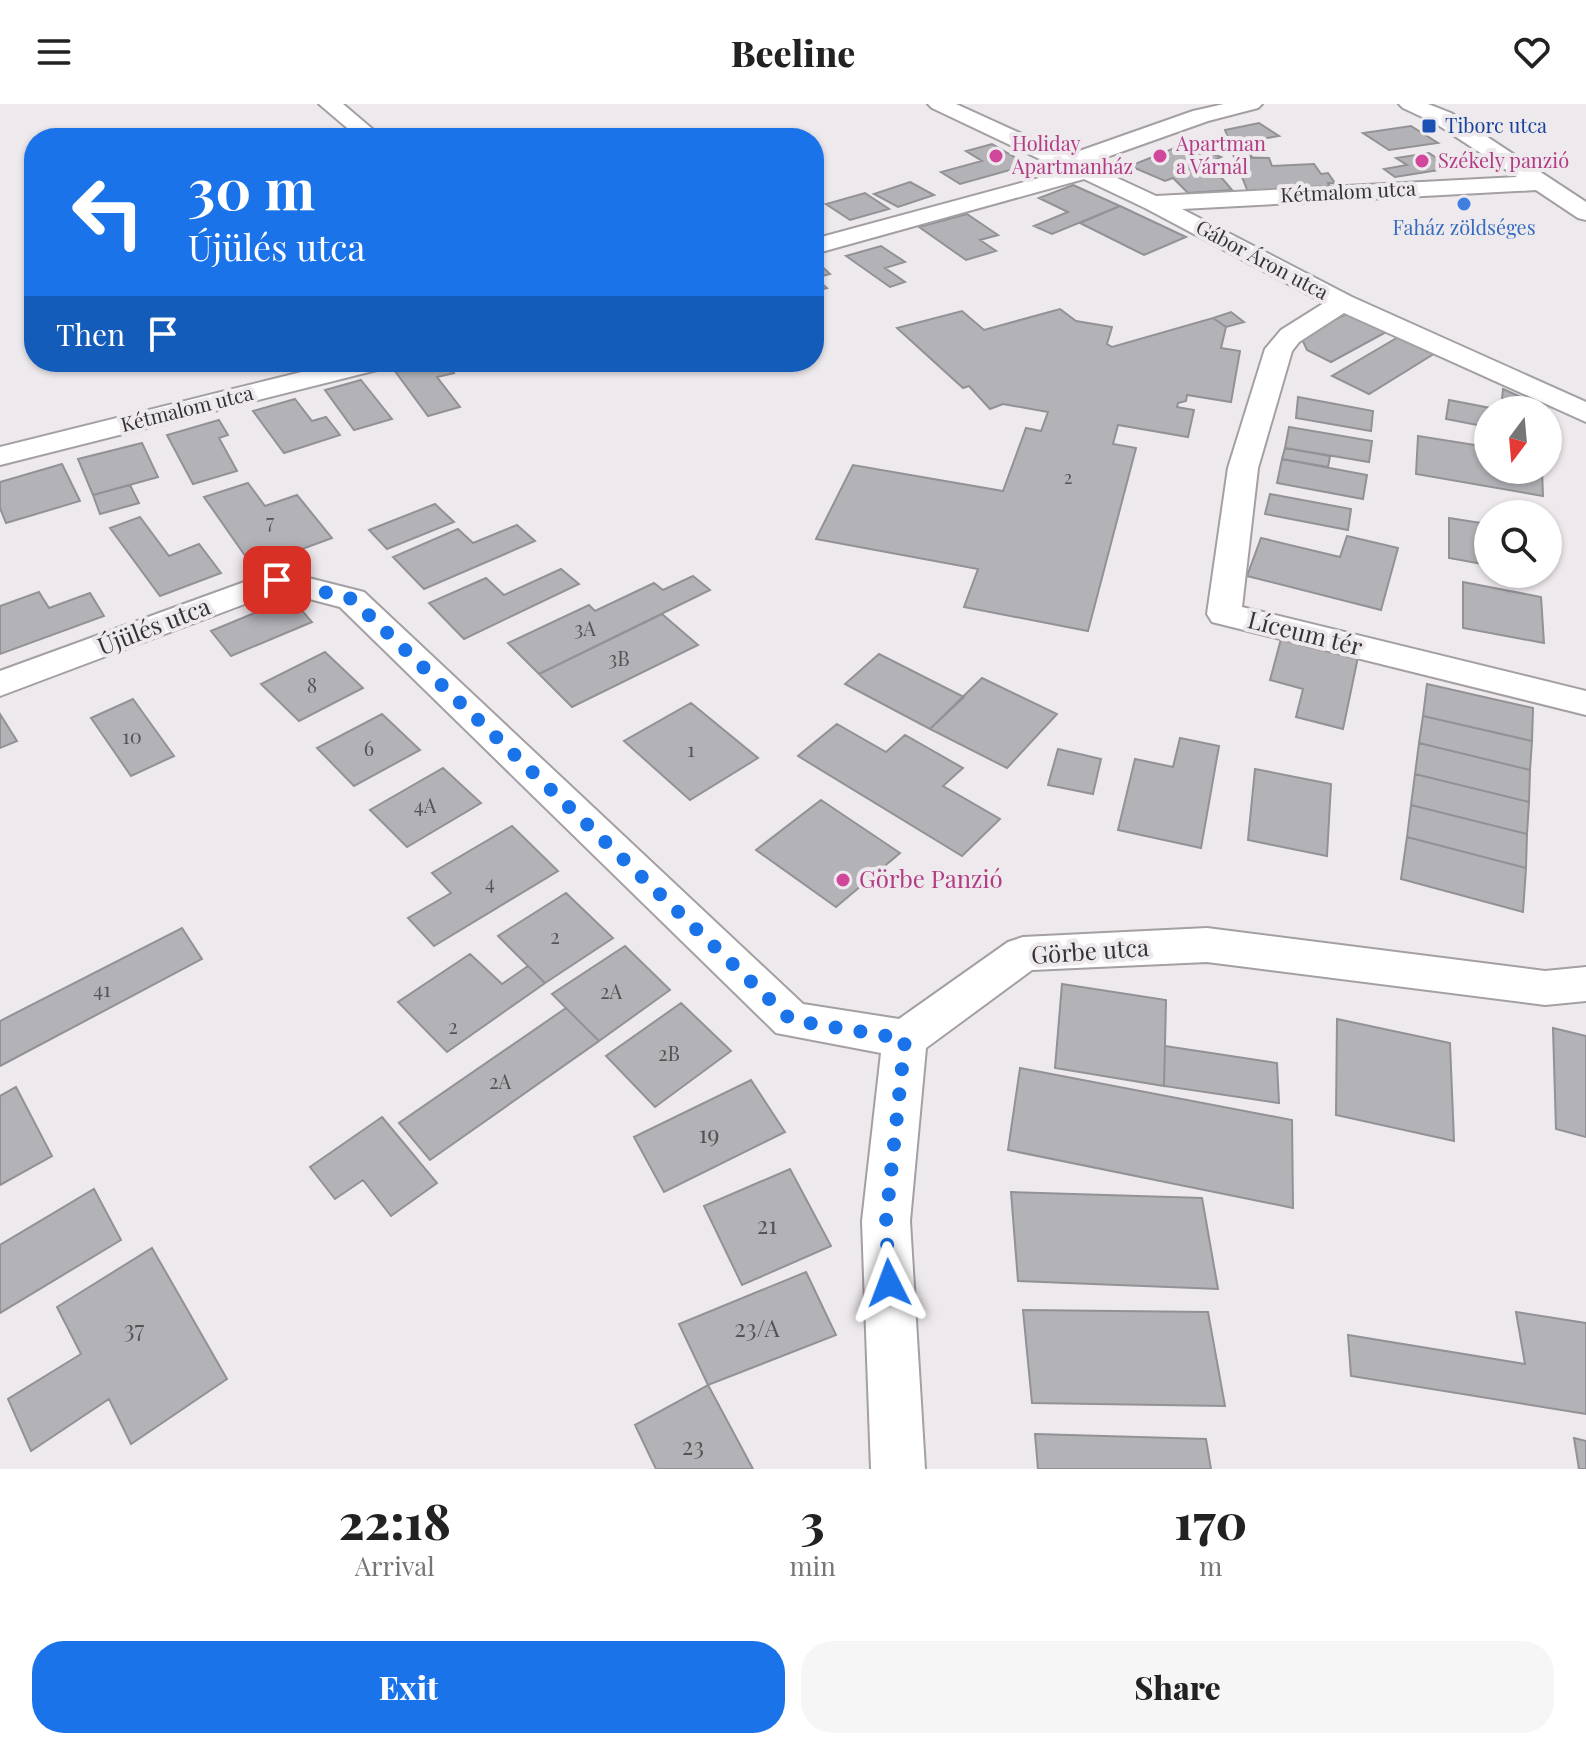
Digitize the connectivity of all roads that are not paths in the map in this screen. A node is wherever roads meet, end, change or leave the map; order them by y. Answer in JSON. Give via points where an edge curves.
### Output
{"nodes":[{"id":1,"x":330,"y":104,"type":"edge"},
{"id":2,"x":939,"y":104,"type":"edge"},
{"id":3,"x":1251,"y":104,"type":"edge"},
{"id":4,"x":1410,"y":104,"type":"edge"},
{"id":5,"x":1436,"y":111,"type":"edge"},
{"id":6,"x":360,"y":128,"type":"edge"},
{"id":7,"x":1076,"y":168,"type":"junction"},
{"id":8,"x":1542,"y":183,"type":"junction"},
{"id":9,"x":1153,"y":203,"type":"junction"},
{"id":10,"x":1586,"y":213,"type":"edge"},
{"id":11,"x":824,"y":244,"type":"edge"},
{"id":12,"x":1343,"y":303,"type":"junction"},
{"id":13,"x":335,"y":372,"type":"edge"},
{"id":14,"x":1586,"y":413,"type":"edge"},
{"id":15,"x":0,"y":456,"type":"edge"},
{"id":16,"x":0,"y":684,"type":"edge"},
{"id":17,"x":1586,"y":703,"type":"edge"},
{"id":18,"x":1586,"y":984,"type":"edge"},
{"id":19,"x":905,"y":1039,"type":"junction"},
{"id":20,"x":898,"y":1469,"type":"edge"}],
"edges":[{"from":1,"to":6,"type":"street"},
{"from":2,"to":7,"type":"street","name":"Gábor Áron utca"},
{"from":3,"to":7,"type":"street","via":[[1201,116]]},
{"from":4,"to":5,"type":"street"},
{"from":5,"to":8,"type":"street"},
{"from":7,"to":9,"type":"street","name":"Gábor Áron utca"},
{"from":7,"to":11,"type":"street"},
{"from":8,"to":9,"type":"street","name":"Kétmalom utca"},
{"from":8,"to":10,"type":"street"},
{"from":9,"to":12,"type":"street","name":"Gábor Áron utca"},
{"from":12,"to":14,"type":"street","name":"Gábor Áron utca"},
{"from":12,"to":17,"type":"street","name":"Líceum tér","via":[[1290,336],[1279,349],[1243,468],[1224,614]]},
{"from":13,"to":15,"type":"street","name":"Kétmalom utca"},
{"from":16,"to":19,"type":"street","name":"Újülés utca","via":[[277,580],[352,599],[791,1020]]},
{"from":18,"to":19,"type":"street","name":"Görbe utca","via":[[1545,988],[1207,945],[1023,954]]},
{"from":19,"to":20,"type":"street","via":[[886,1221]]}]}
